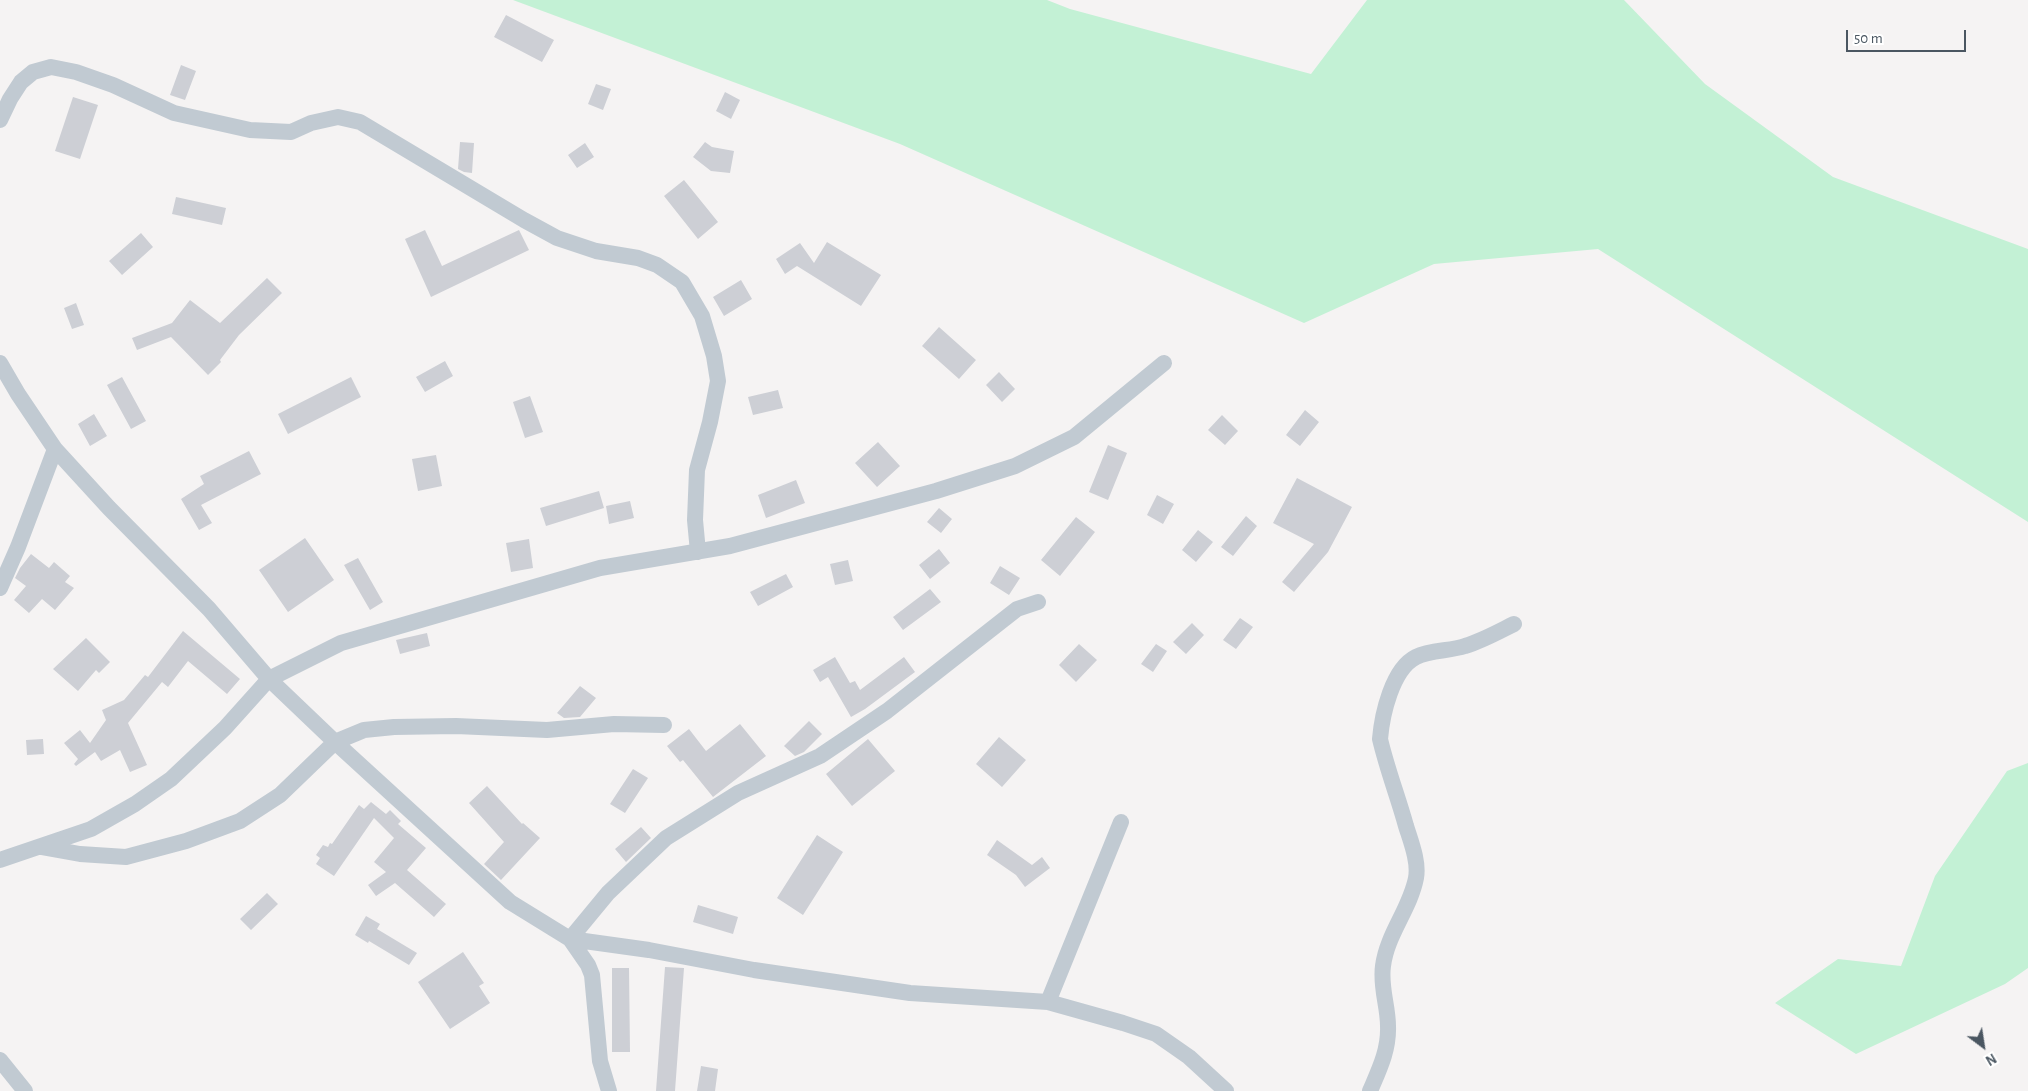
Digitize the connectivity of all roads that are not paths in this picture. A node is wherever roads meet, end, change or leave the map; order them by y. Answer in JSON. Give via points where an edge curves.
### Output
{"nodes":[{"id":1,"x":0,"y":120,"type":"edge"},
{"id":2,"x":1164,"y":363,"type":"dead end"},
{"id":3,"x":0,"y":364,"type":"edge"},
{"id":4,"x":55,"y":449,"type":"junction"},
{"id":5,"x":698,"y":552,"type":"junction"},
{"id":6,"x":0,"y":588,"type":"edge"},
{"id":7,"x":1038,"y":602,"type":"dead end"},
{"id":8,"x":1514,"y":624,"type":"dead end"},
{"id":9,"x":269,"y":679,"type":"junction"},
{"id":10,"x":664,"y":725,"type":"dead end"},
{"id":11,"x":334,"y":742,"type":"junction"},
{"id":12,"x":1121,"y":822,"type":"dead end"},
{"id":13,"x":36,"y":846,"type":"junction"},
{"id":14,"x":0,"y":860,"type":"edge"},
{"id":15,"x":570,"y":939,"type":"junction"},
{"id":16,"x":1048,"y":1002,"type":"junction"},
{"id":17,"x":0,"y":1060,"type":"edge"},
{"id":18,"x":25,"y":1091,"type":"edge"},
{"id":19,"x":609,"y":1091,"type":"edge"},
{"id":20,"x":1226,"y":1091,"type":"edge"},
{"id":21,"x":1370,"y":1091,"type":"edge"}],
"edges":[{"from":1,"to":5,"type":"street","via":[[21,82],[33,72],[51,67],[112,85],[174,113],[250,130],[291,132],[338,117],[360,122],[557,238],[658,265],[682,282],[702,316],[718,381],[696,470]]},
{"from":2,"to":5,"type":"street","via":[[1074,437],[1015,466],[846,516]]},
{"from":3,"to":4,"type":"street"},
{"from":4,"to":6,"type":"street"},
{"from":4,"to":9,"type":"street","via":[[209,609]]},
{"from":5,"to":9,"type":"street","via":[[600,568],[341,643]]},
{"from":7,"to":15,"type":"street","via":[[1017,609],[887,711],[820,756],[738,793],[666,838],[608,893]]},
{"from":8,"to":21,"type":"street","via":[[1465,647],[1417,656],[1395,682],[1381,723],[1380,739],[1414,851],[1417,875],[1383,966],[1382,989],[1388,1041]]},
{"from":9,"to":11,"type":"street"},
{"from":9,"to":13,"type":"street","via":[[225,728],[172,779],[91,829]]},
{"from":10,"to":11,"type":"street","via":[[614,724],[546,730],[394,727],[364,730]]},
{"from":11,"to":13,"type":"street","via":[[280,795],[240,821],[186,841],[126,857],[80,854]]},
{"from":11,"to":15,"type":"street","via":[[510,902]]},
{"from":12,"to":16,"type":"street"},
{"from":13,"to":14,"type":"street"},
{"from":15,"to":16,"type":"street","via":[[910,993]]},
{"from":15,"to":19,"type":"street","via":[[592,975],[600,1061]]},
{"from":16,"to":20,"type":"street","via":[[1156,1034],[1189,1057]]},
{"from":17,"to":18,"type":"street"}]}
